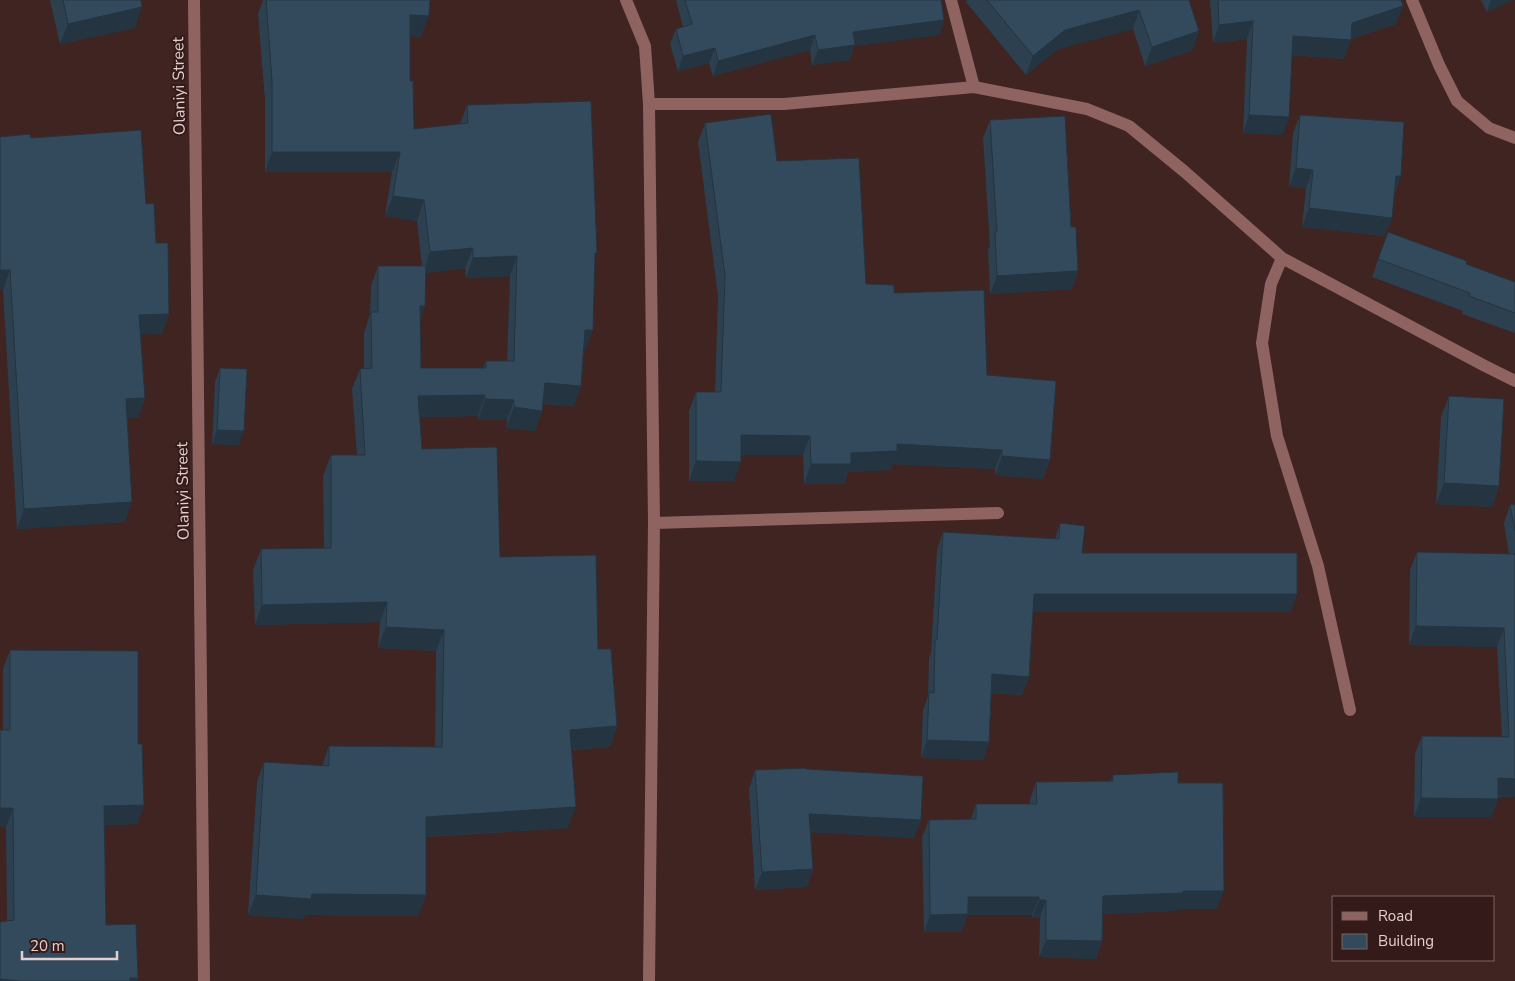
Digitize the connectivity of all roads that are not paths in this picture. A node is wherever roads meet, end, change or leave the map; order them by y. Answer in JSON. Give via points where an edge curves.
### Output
{"nodes":[{"id":1,"x":194,"y":0,"type":"edge"},
{"id":2,"x":626,"y":0,"type":"edge"},
{"id":3,"x":951,"y":0,"type":"edge"},
{"id":4,"x":1412,"y":0,"type":"edge"},
{"id":5,"x":974,"y":87,"type":"junction"},
{"id":6,"x":649,"y":104,"type":"junction"},
{"id":7,"x":1515,"y":138,"type":"edge"},
{"id":8,"x":1282,"y":258,"type":"junction"},
{"id":9,"x":1515,"y":381,"type":"edge"},
{"id":10,"x":998,"y":513,"type":"dead end"},
{"id":11,"x":654,"y":523,"type":"junction"},
{"id":12,"x":1350,"y":710,"type":"dead end"},
{"id":13,"x":204,"y":981,"type":"edge"},
{"id":14,"x":649,"y":981,"type":"edge"}],
"edges":[{"from":1,"to":13,"type":"street","name":"Olaniyi Street"},
{"from":2,"to":6,"type":"street","via":[[645,46]]},
{"from":3,"to":5,"type":"street"},
{"from":4,"to":7,"type":"street","via":[[1457,101],[1489,128]]},
{"from":5,"to":6,"type":"street","via":[[784,104]]},
{"from":5,"to":8,"type":"street","via":[[1087,108],[1129,126]]},
{"from":6,"to":11,"type":"street"},
{"from":8,"to":9,"type":"street"},
{"from":8,"to":12,"type":"street","via":[[1271,284],[1262,343],[1277,436],[1318,566]]},
{"from":10,"to":11,"type":"street"},
{"from":11,"to":14,"type":"street"}]}
